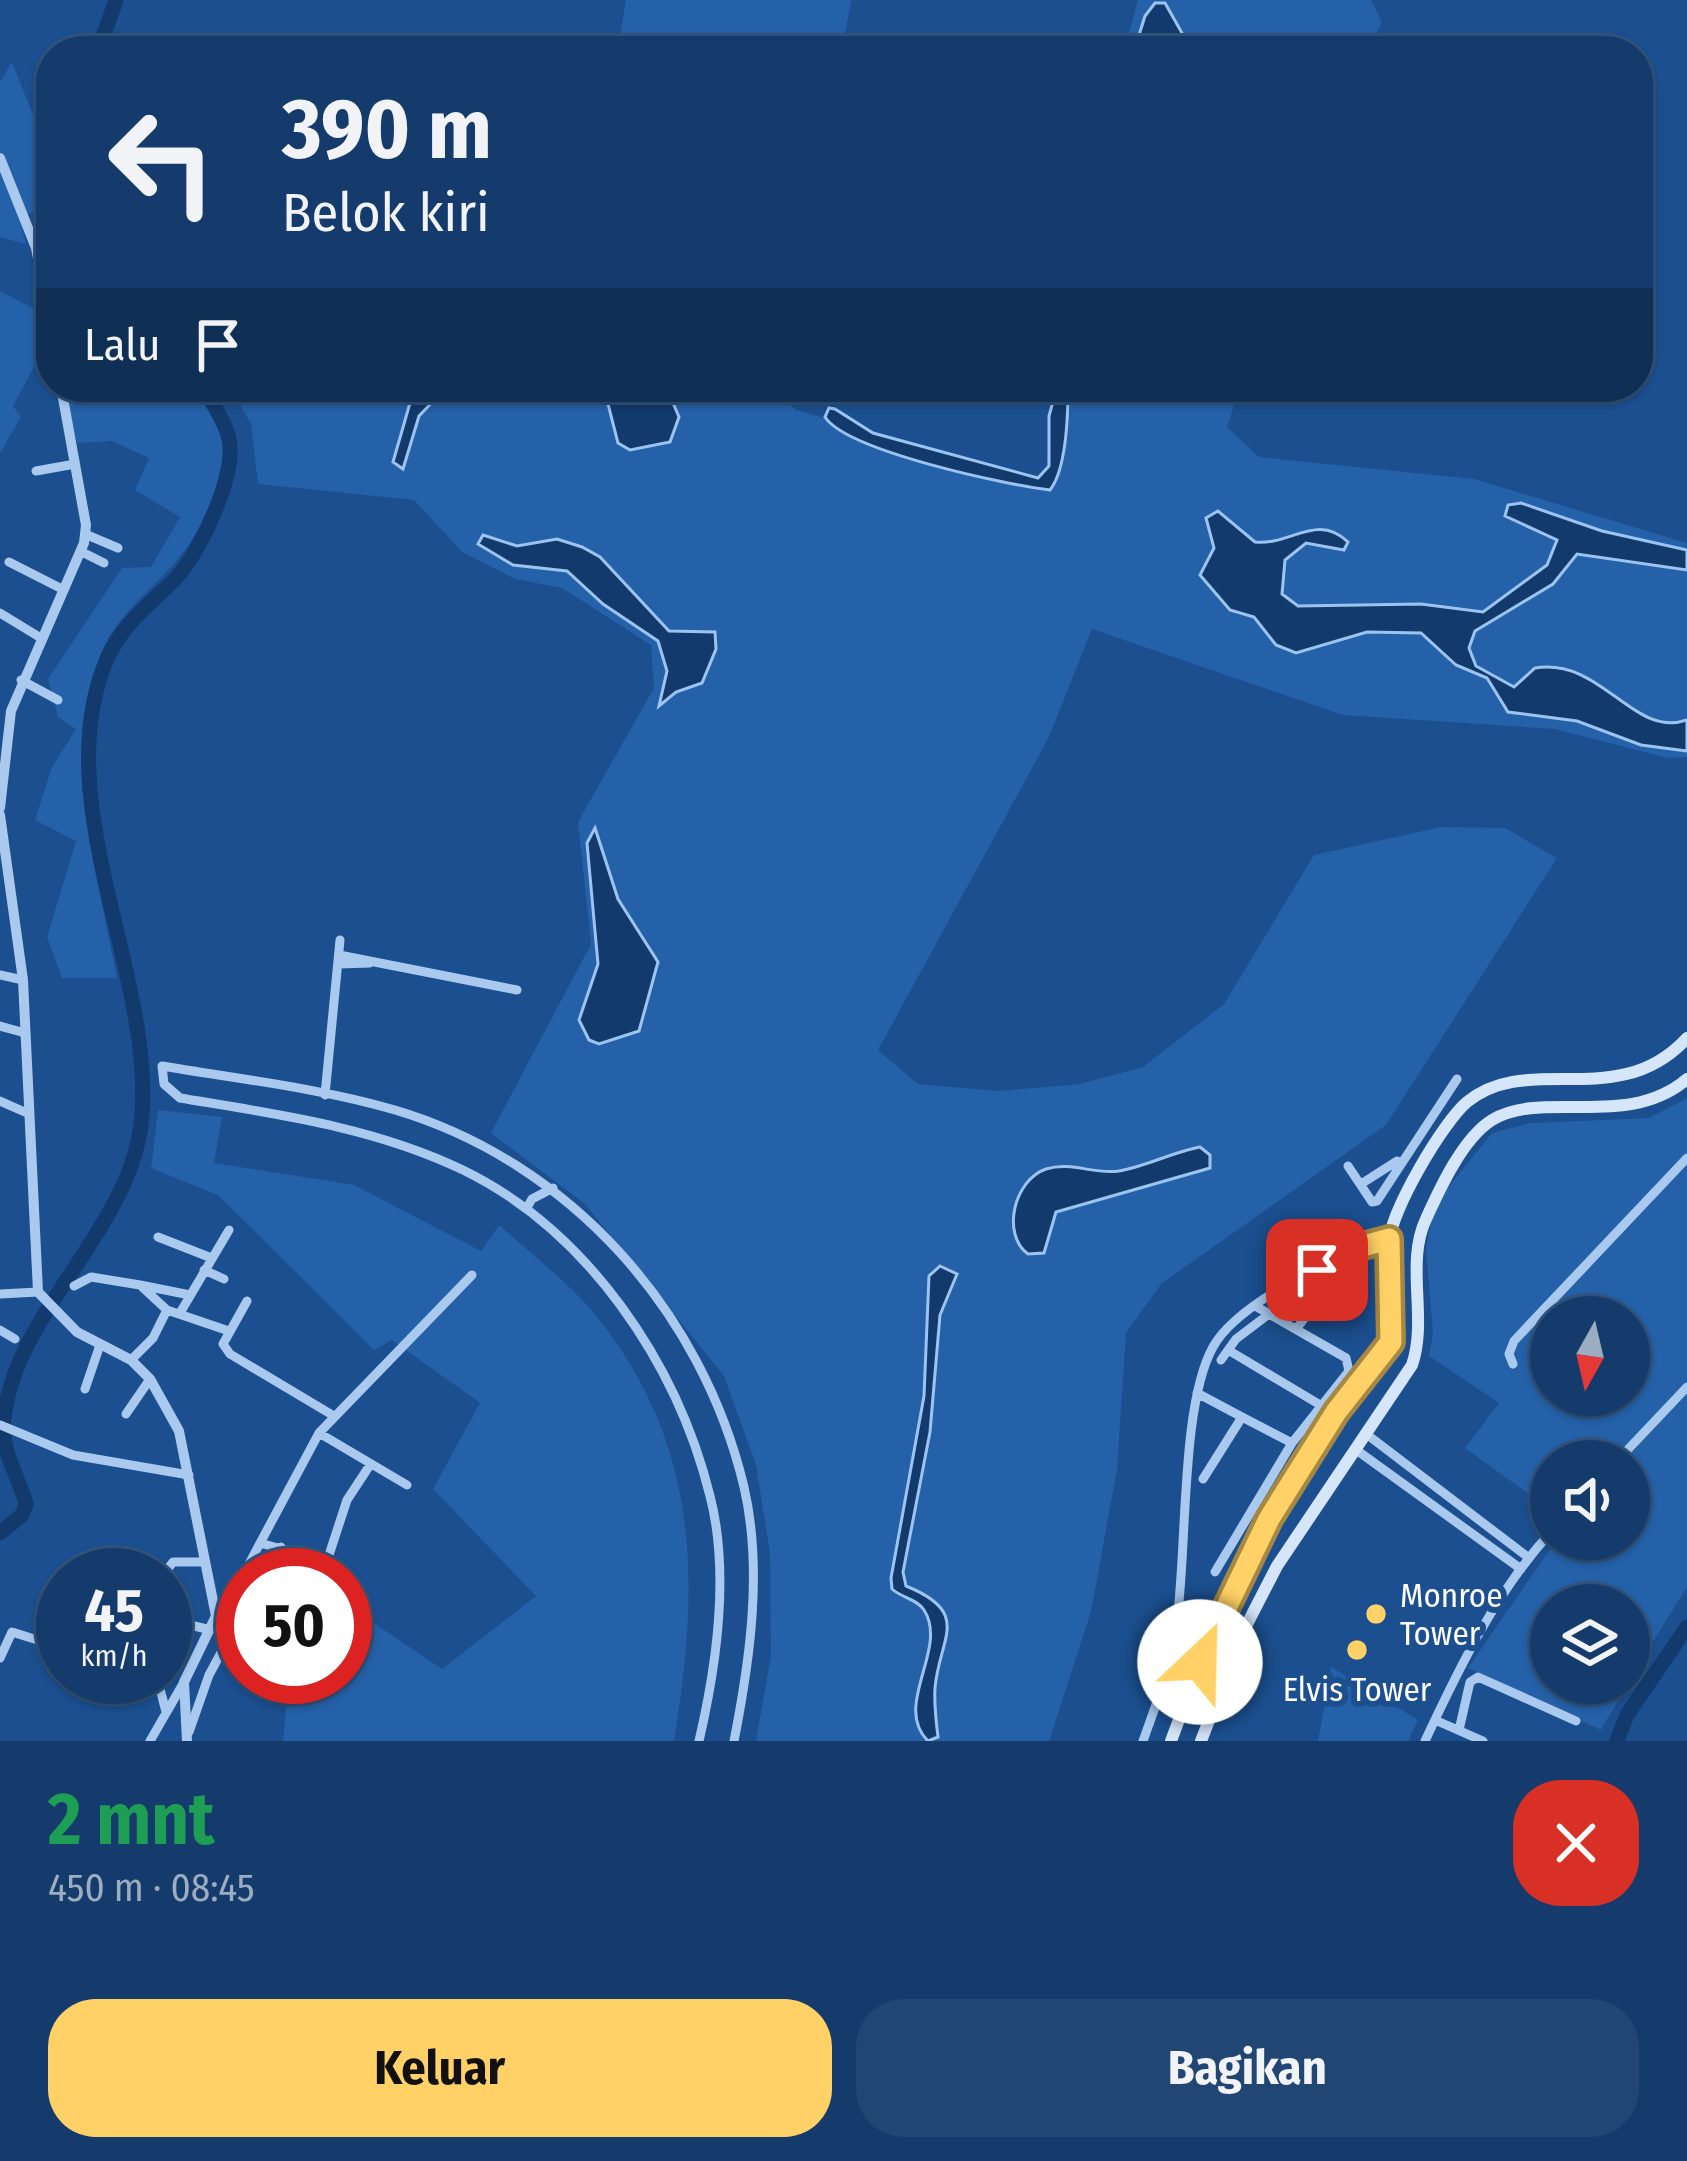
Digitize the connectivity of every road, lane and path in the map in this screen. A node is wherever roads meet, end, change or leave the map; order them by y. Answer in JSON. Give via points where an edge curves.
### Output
{"nodes":[{"id":1,"x":0,"y":158,"type":"edge"},
{"id":2,"x":36,"y":246,"type":"edge"},
{"id":3,"x":64,"y":402,"type":"edge"},
{"id":4,"x":75,"y":464,"type":"junction"},
{"id":5,"x":36,"y":471,"type":"dead end"},
{"id":6,"x":85,"y":534,"type":"junction"},
{"id":7,"x":118,"y":548,"type":"dead end"},
{"id":8,"x":82,"y":552,"type":"junction"},
{"id":9,"x":9,"y":562,"type":"dead end"},
{"id":10,"x":104,"y":563,"type":"dead end"},
{"id":11,"x":64,"y":590,"type":"junction"},
{"id":12,"x":0,"y":613,"type":"edge"},
{"id":13,"x":41,"y":638,"type":"junction"},
{"id":14,"x":22,"y":680,"type":"junction"},
{"id":15,"x":58,"y":700,"type":"dead end"},
{"id":16,"x":3,"y":726,"type":"edge"},
{"id":17,"x":0,"y":811,"type":"edge"},
{"id":18,"x":6,"y":882,"type":"edge"},
{"id":19,"x":340,"y":940,"type":"dead end"},
{"id":20,"x":338,"y":960,"type":"junction"},
{"id":21,"x":0,"y":975,"type":"edge"},
{"id":22,"x":23,"y":980,"type":"junction"},
{"id":23,"x":517,"y":990,"type":"dead end"},
{"id":24,"x":0,"y":1026,"type":"edge"},
{"id":25,"x":25,"y":1033,"type":"junction"},
{"id":26,"x":1687,"y":1037,"type":"edge"},
{"id":27,"x":1457,"y":1079,"type":"dead end"},
{"id":28,"x":1687,"y":1079,"type":"edge"},
{"id":29,"x":325,"y":1095,"type":"junction"},
{"id":30,"x":0,"y":1101,"type":"edge"},
{"id":31,"x":27,"y":1112,"type":"junction"},
{"id":32,"x":1402,"y":1158,"type":"junction"},
{"id":33,"x":1687,"y":1158,"type":"edge"},
{"id":34,"x":1348,"y":1166,"type":"dead end"},
{"id":35,"x":1360,"y":1184,"type":"junction"},
{"id":36,"x":553,"y":1188,"type":"junction"},
{"id":37,"x":1384,"y":1190,"type":"junction"},
{"id":38,"x":1400,"y":1200,"type":"junction"},
{"id":39,"x":526,"y":1209,"type":"junction"},
{"id":40,"x":229,"y":1230,"type":"dead end"},
{"id":41,"x":158,"y":1237,"type":"dead end"},
{"id":42,"x":1389,"y":1239,"type":"junction"},
{"id":43,"x":1360,"y":1247,"type":"junction"},
{"id":44,"x":209,"y":1257,"type":"junction"},
{"id":45,"x":204,"y":1270,"type":"junction"},
{"id":46,"x":472,"y":1275,"type":"dead end"},
{"id":47,"x":224,"y":1279,"type":"dead end"},
{"id":48,"x":140,"y":1285,"type":"junction"},
{"id":49,"x":74,"y":1286,"type":"dead end"},
{"id":50,"x":39,"y":1294,"type":"junction"},
{"id":51,"x":190,"y":1295,"type":"junction"},
{"id":52,"x":1,"y":1296,"type":"edge"},
{"id":53,"x":247,"y":1301,"type":"dead end"},
{"id":54,"x":1257,"y":1307,"type":"junction"},
{"id":55,"x":167,"y":1310,"type":"junction"},
{"id":56,"x":180,"y":1313,"type":"junction"},
{"id":57,"x":1269,"y":1314,"type":"junction"},
{"id":58,"x":1296,"y":1329,"type":"junction"},
{"id":59,"x":0,"y":1330,"type":"edge"},
{"id":60,"x":226,"y":1330,"type":"junction"},
{"id":61,"x":15,"y":1339,"type":"dead end"},
{"id":62,"x":100,"y":1345,"type":"junction"},
{"id":63,"x":131,"y":1360,"type":"junction"},
{"id":64,"x":1513,"y":1364,"type":"dead end"},
{"id":65,"x":150,"y":1379,"type":"junction"},
{"id":66,"x":1687,"y":1387,"type":"edge"},
{"id":67,"x":85,"y":1389,"type":"dead end"},
{"id":68,"x":1197,"y":1394,"type":"junction"},
{"id":69,"x":1322,"y":1406,"type":"junction"},
{"id":70,"x":125,"y":1414,"type":"dead end"},
{"id":71,"x":334,"y":1416,"type":"junction"},
{"id":72,"x":1242,"y":1417,"type":"junction"},
{"id":73,"x":0,"y":1425,"type":"edge"},
{"id":74,"x":1365,"y":1433,"type":"junction"},
{"id":75,"x":322,"y":1434,"type":"junction"},
{"id":76,"x":1637,"y":1440,"type":"edge"},
{"id":77,"x":1292,"y":1443,"type":"junction"},
{"id":78,"x":1354,"y":1449,"type":"junction"},
{"id":79,"x":370,"y":1465,"type":"junction"},
{"id":80,"x":1414,"y":1472,"type":"junction"},
{"id":81,"x":189,"y":1475,"type":"junction"},
{"id":82,"x":1203,"y":1479,"type":"dead end"},
{"id":83,"x":407,"y":1485,"type":"dead end"},
{"id":84,"x":1405,"y":1485,"type":"junction"},
{"id":85,"x":270,"y":1545,"type":"junction"},
{"id":86,"x":267,"y":1548,"type":"edge"},
{"id":87,"x":269,"y":1548,"type":"edge"},
{"id":88,"x":280,"y":1548,"type":"edge"},
{"id":89,"x":331,"y":1548,"type":"edge"},
{"id":90,"x":1530,"y":1556,"type":"edge"},
{"id":91,"x":1528,"y":1558,"type":"junction"},
{"id":92,"x":192,"y":1562,"type":"edge"},
{"id":93,"x":204,"y":1562,"type":"junction"},
{"id":94,"x":1521,"y":1569,"type":"junction"},
{"id":95,"x":1214,"y":1572,"type":"dead end"},
{"id":96,"x":216,"y":1616,"type":"joint"},
{"id":97,"x":192,"y":1625,"type":"edge"},
{"id":98,"x":211,"y":1630,"type":"junction"},
{"id":99,"x":36,"y":1637,"type":"edge"},
{"id":100,"x":0,"y":1658,"type":"edge"},
{"id":101,"x":216,"y":1662,"type":"edge"},
{"id":102,"x":1200,"y":1662,"type":"junction"},
{"id":103,"x":1227,"y":1671,"type":"junction"},
{"id":104,"x":192,"y":1672,"type":"edge"},
{"id":105,"x":164,"y":1704,"type":"edge"},
{"id":106,"x":172,"y":1704,"type":"edge"},
{"id":107,"x":166,"y":1712,"type":"junction"},
{"id":108,"x":1435,"y":1720,"type":"junction"},
{"id":109,"x":1576,"y":1721,"type":"dead end"},
{"id":110,"x":188,"y":1730,"type":"edge"},
{"id":111,"x":1460,"y":1735,"type":"edge"},
{"id":112,"x":1427,"y":1740,"type":"edge"},
{"id":113,"x":150,"y":1741,"type":"edge"},
{"id":114,"x":699,"y":1741,"type":"edge"},
{"id":115,"x":734,"y":1741,"type":"edge"},
{"id":116,"x":1143,"y":1741,"type":"edge"},
{"id":117,"x":1171,"y":1741,"type":"edge"},
{"id":118,"x":1201,"y":1741,"type":"edge"},
{"id":119,"x":1483,"y":1741,"type":"edge"}],
"edges":[{"from":1,"to":2,"type":"street"},
{"from":3,"to":4,"type":"street"},
{"from":4,"to":5,"type":"street"},
{"from":4,"to":6,"type":"street"},
{"from":6,"to":7,"type":"street"},
{"from":6,"to":8,"type":"street"},
{"from":8,"to":10,"type":"street"},
{"from":8,"to":11,"type":"street"},
{"from":9,"to":11,"type":"street"},
{"from":11,"to":13,"type":"street"},
{"from":12,"to":13,"type":"street"},
{"from":13,"to":14,"type":"street"},
{"from":14,"to":15,"type":"street"},
{"from":14,"to":16,"type":"street"},
{"from":16,"to":17,"type":"street"},
{"from":17,"to":18,"type":"street"},
{"from":18,"to":22,"type":"street"},
{"from":19,"to":20,"type":"street"},
{"from":20,"to":23,"type":"street"},
{"from":20,"to":29,"type":"street"},
{"from":21,"to":22,"type":"street"},
{"from":22,"to":25,"type":"street"},
{"from":24,"to":25,"type":"street"},
{"from":25,"to":31,"type":"street"},
{"from":26,"to":38,"type":"main road","via":[[1647,1071],[1488,1089],[1461,1107]]},
{"from":27,"to":32,"type":"street"},
{"from":28,"to":74,"type":"main road","via":[[1654,1100],[1514,1113],[1480,1131],[1421,1231],[1418,1348]]},
{"from":29,"to":36,"type":"street","via":[[433,1126]]},
{"from":29,"to":39,"type":"street","via":[[162,1066],[164,1084],[180,1098],[389,1141],[463,1170]]},
{"from":30,"to":31,"type":"street"},
{"from":31,"to":50,"type":"street"},
{"from":32,"to":35,"type":"street"},
{"from":32,"to":37,"type":"street"},
{"from":33,"to":64,"type":"street","via":[[1514,1341]]},
{"from":34,"to":35,"type":"street"},
{"from":35,"to":37,"type":"street","via":[[1372,1202]]},
{"from":36,"to":39,"type":"street"},
{"from":36,"to":115,"type":"street","via":[[638,1272],[722,1416],[745,1490],[753,1563]]},
{"from":37,"to":38,"type":"street"},
{"from":38,"to":42,"type":"main road"},
{"from":39,"to":114,"type":"street","via":[[618,1301],[659,1362],[711,1498],[718,1631]]},
{"from":40,"to":44,"type":"street"},
{"from":41,"to":44,"type":"street"},
{"from":42,"to":43,"type":"street"},
{"from":42,"to":102,"type":"main road","via":[[1391,1342],[1269,1519]]},
{"from":43,"to":54,"type":"street"},
{"from":43,"to":58,"type":"street"},
{"from":44,"to":45,"type":"street"},
{"from":45,"to":47,"type":"street"},
{"from":45,"to":51,"type":"street"},
{"from":46,"to":71,"type":"street"},
{"from":48,"to":49,"type":"street","via":[[91,1276]]},
{"from":48,"to":51,"type":"street"},
{"from":48,"to":55,"type":"street"},
{"from":50,"to":52,"type":"street"},
{"from":50,"to":62,"type":"street"},
{"from":51,"to":56,"type":"street"},
{"from":53,"to":60,"type":"street"},
{"from":54,"to":57,"type":"street"},
{"from":54,"to":68,"type":"street","via":[[1214,1346]]},
{"from":55,"to":56,"type":"street"},
{"from":55,"to":63,"type":"street"},
{"from":56,"to":60,"type":"street"},
{"from":57,"to":58,"type":"street"},
{"from":57,"to":69,"type":"street","via":[[1225,1355]]},
{"from":58,"to":69,"type":"street","via":[[1348,1362],[1348,1374]]},
{"from":59,"to":61,"type":"street"},
{"from":60,"to":71,"type":"street","via":[[223,1344],[243,1365]]},
{"from":62,"to":63,"type":"street"},
{"from":62,"to":67,"type":"street"},
{"from":63,"to":65,"type":"street"},
{"from":65,"to":70,"type":"street"},
{"from":65,"to":81,"type":"street","via":[[179,1431]]},
{"from":66,"to":76,"type":"street"},
{"from":68,"to":72,"type":"street"},
{"from":68,"to":116,"type":"street","via":[[1175,1636]]},
{"from":69,"to":77,"type":"street"},
{"from":71,"to":75,"type":"street"},
{"from":72,"to":77,"type":"street"},
{"from":72,"to":82,"type":"street"},
{"from":73,"to":81,"type":"street","via":[[73,1455]]},
{"from":74,"to":78,"type":"main road"},
{"from":74,"to":80,"type":"street"},
{"from":75,"to":79,"type":"street"},
{"from":75,"to":85,"type":"street"},
{"from":77,"to":95,"type":"street"},
{"from":78,"to":84,"type":"street"},
{"from":78,"to":103,"type":"main road","via":[[1277,1566]]},
{"from":79,"to":83,"type":"street"},
{"from":79,"to":89,"type":"street"},
{"from":80,"to":84,"type":"street"},
{"from":80,"to":91,"type":"street"},
{"from":81,"to":93,"type":"street"},
{"from":84,"to":94,"type":"street"},
{"from":85,"to":86,"type":"street"},
{"from":85,"to":87,"type":"street"},
{"from":85,"to":88,"type":"street"},
{"from":90,"to":91,"type":"street"},
{"from":91,"to":94,"type":"street"},
{"from":92,"to":93,"type":"street"},
{"from":93,"to":96,"type":"street"},
{"from":94,"to":108,"type":"street"},
{"from":96,"to":98,"type":"street"},
{"from":97,"to":98,"type":"street"},
{"from":98,"to":104,"type":"street"},
{"from":99,"to":100,"type":"street","via":[[10,1632]]},
{"from":101,"to":110,"type":"street"},
{"from":102,"to":103,"type":"main road"},
{"from":102,"to":117,"type":"main road"},
{"from":103,"to":118,"type":"main road"},
{"from":105,"to":107,"type":"street"},
{"from":106,"to":107,"type":"street"},
{"from":107,"to":113,"type":"street"},
{"from":108,"to":111,"type":"street"},
{"from":108,"to":112,"type":"street"},
{"from":109,"to":111,"type":"street","via":[[1478,1677],[1470,1682]]},
{"from":111,"to":119,"type":"street"}]}
